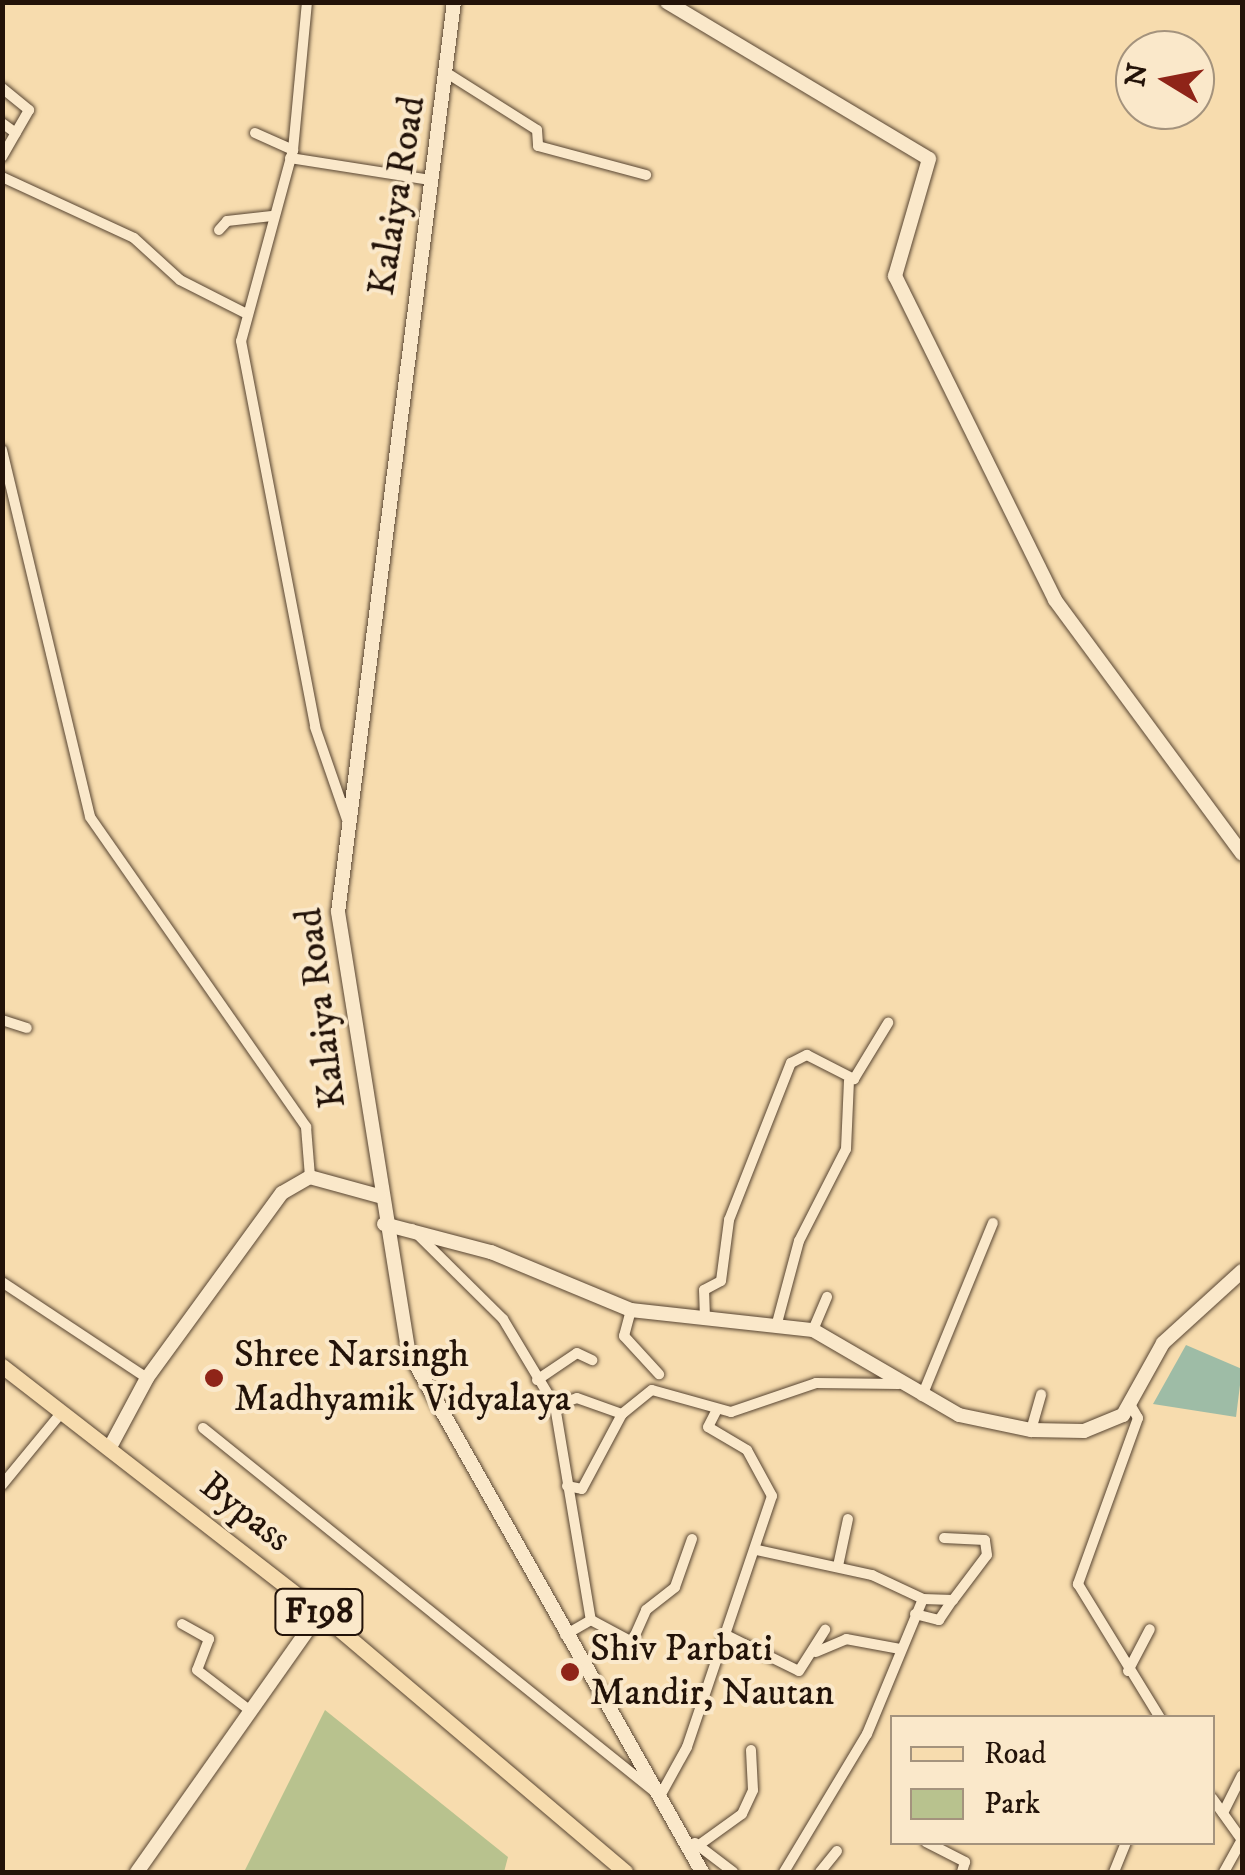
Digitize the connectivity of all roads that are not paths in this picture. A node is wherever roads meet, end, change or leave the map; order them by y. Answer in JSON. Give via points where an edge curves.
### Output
{"nodes":[{"id":1,"x":307,"y":2,"type":"edge"},
{"id":2,"x":454,"y":2,"type":"edge"},
{"id":3,"x":668,"y":2,"type":"edge"},
{"id":4,"x":450,"y":75,"type":"junction"},
{"id":5,"x":2,"y":88,"type":"edge"},
{"id":6,"x":2,"y":123,"type":"edge"},
{"id":7,"x":16,"y":133,"type":"junction"},
{"id":8,"x":255,"y":134,"type":"dead end"},
{"id":9,"x":292,"y":154,"type":"junction"},
{"id":10,"x":2,"y":157,"type":"edge"},
{"id":11,"x":646,"y":174,"type":"dead end"},
{"id":12,"x":2,"y":177,"type":"edge"},
{"id":13,"x":430,"y":180,"type":"junction"},
{"id":14,"x":272,"y":216,"type":"junction"},
{"id":15,"x":219,"y":230,"type":"dead end"},
{"id":16,"x":243,"y":312,"type":"junction"},
{"id":17,"x":2,"y":450,"type":"edge"},
{"id":18,"x":349,"y":825,"type":"junction"},
{"id":19,"x":1242,"y":854,"type":"edge"},
{"id":20,"x":2,"y":1020,"type":"edge"},
{"id":21,"x":888,"y":1023,"type":"dead end"},
{"id":22,"x":28,"y":1028,"type":"dead end"},
{"id":23,"x":849,"y":1081,"type":"junction"},
{"id":24,"x":310,"y":1177,"type":"junction"},
{"id":25,"x":380,"y":1196,"type":"junction"},
{"id":26,"x":993,"y":1223,"type":"dead end"},
{"id":27,"x":384,"y":1224,"type":"junction"},
{"id":28,"x":411,"y":1228,"type":"junction"},
{"id":29,"x":1242,"y":1272,"type":"edge"},
{"id":30,"x":2,"y":1282,"type":"edge"},
{"id":31,"x":827,"y":1297,"type":"dead end"},
{"id":32,"x":631,"y":1310,"type":"junction"},
{"id":33,"x":704,"y":1318,"type":"junction"},
{"id":34,"x":776,"y":1323,"type":"junction"},
{"id":35,"x":813,"y":1330,"type":"junction"},
{"id":36,"x":592,"y":1360,"type":"dead end"},
{"id":37,"x":2,"y":1366,"type":"edge"},
{"id":38,"x":660,"y":1374,"type":"dead end"},
{"id":39,"x":147,"y":1378,"type":"junction"},
{"id":40,"x":537,"y":1380,"type":"junction"},
{"id":41,"x":898,"y":1384,"type":"junction"},
{"id":42,"x":1041,"y":1394,"type":"dead end"},
{"id":43,"x":922,"y":1396,"type":"junction"},
{"id":44,"x":555,"y":1406,"type":"junction"},
{"id":45,"x":1131,"y":1406,"type":"junction"},
{"id":46,"x":717,"y":1409,"type":"junction"},
{"id":47,"x":62,"y":1412,"type":"junction"},
{"id":48,"x":622,"y":1414,"type":"junction"},
{"id":49,"x":203,"y":1428,"type":"dead end"},
{"id":50,"x":1031,"y":1430,"type":"junction"},
{"id":51,"x":109,"y":1449,"type":"junction"},
{"id":52,"x":2,"y":1485,"type":"edge"},
{"id":53,"x":566,"y":1486,"type":"junction"},
{"id":54,"x":848,"y":1519,"type":"dead end"},
{"id":55,"x":944,"y":1538,"type":"dead end"},
{"id":56,"x":692,"y":1539,"type":"dead end"},
{"id":57,"x":757,"y":1550,"type":"junction"},
{"id":58,"x":838,"y":1566,"type":"junction"},
{"id":59,"x":923,"y":1598,"type":"junction"},
{"id":60,"x":953,"y":1600,"type":"junction"},
{"id":61,"x":320,"y":1613,"type":"junction"},
{"id":62,"x":915,"y":1614,"type":"junction"},
{"id":63,"x":590,"y":1620,"type":"junction"},
{"id":64,"x":182,"y":1624,"type":"dead end"},
{"id":65,"x":1150,"y":1629,"type":"dead end"},
{"id":66,"x":824,"y":1630,"type":"dead end"},
{"id":67,"x":565,"y":1635,"type":"junction"},
{"id":68,"x":726,"y":1635,"type":"junction"},
{"id":69,"x":900,"y":1648,"type":"junction"},
{"id":70,"x":816,"y":1652,"type":"junction"},
{"id":71,"x":1128,"y":1671,"type":"junction"},
{"id":72,"x":248,"y":1709,"type":"junction"},
{"id":73,"x":1158,"y":1715,"type":"edge"},
{"id":74,"x":751,"y":1750,"type":"dead end"},
{"id":75,"x":1242,"y":1775,"type":"edge"},
{"id":76,"x":660,"y":1796,"type":"junction"},
{"id":77,"x":1215,"y":1802,"type":"edge"},
{"id":78,"x":1223,"y":1813,"type":"junction"},
{"id":79,"x":680,"y":1834,"type":"junction"},
{"id":80,"x":1242,"y":1840,"type":"edge"},
{"id":81,"x":698,"y":1845,"type":"junction"},
{"id":82,"x":932,"y":1845,"type":"edge"},
{"id":83,"x":1125,"y":1845,"type":"edge"},
{"id":84,"x":837,"y":1850,"type":"dead end"},
{"id":85,"x":138,"y":1872,"type":"edge"},
{"id":86,"x":625,"y":1872,"type":"edge"},
{"id":87,"x":702,"y":1872,"type":"edge"},
{"id":88,"x":734,"y":1872,"type":"edge"},
{"id":89,"x":784,"y":1872,"type":"edge"},
{"id":90,"x":820,"y":1872,"type":"edge"},
{"id":91,"x":962,"y":1872,"type":"edge"},
{"id":92,"x":1114,"y":1872,"type":"edge"},
{"id":93,"x":1224,"y":1872,"type":"edge"}],
"edges":[{"from":1,"to":9,"type":"street"},
{"from":2,"to":4,"type":"street","name":"Kalaiya Road"},
{"from":3,"to":19,"type":"street","via":[[929,159],[895,276],[1055,600]]},
{"from":4,"to":11,"type":"street","via":[[537,130],[538,146]]},
{"from":4,"to":13,"type":"street","name":"Kalaiya Road"},
{"from":5,"to":7,"type":"street","via":[[28,106]]},
{"from":6,"to":7,"type":"street"},
{"from":7,"to":10,"type":"street"},
{"from":8,"to":9,"type":"street"},
{"from":9,"to":13,"type":"street"},
{"from":9,"to":14,"type":"street"},
{"from":12,"to":16,"type":"street","via":[[134,238],[180,280]]},
{"from":13,"to":18,"type":"street","name":"Kalaiya Road"},
{"from":14,"to":15,"type":"street","via":[[228,220]]},
{"from":14,"to":16,"type":"street"},
{"from":16,"to":18,"type":"street","via":[[244,365],[314,727]]},
{"from":17,"to":24,"type":"street","via":[[90,817],[306,1127]]},
{"from":18,"to":25,"type":"street","name":"Kalaiya Road","via":[[338,912]]},
{"from":20,"to":22,"type":"street"},
{"from":21,"to":23,"type":"street"},
{"from":23,"to":33,"type":"street","via":[[806,1055],[791,1062],[729,1220],[721,1280],[704,1290]]},
{"from":23,"to":34,"type":"street","via":[[846,1149],[799,1241]]},
{"from":24,"to":25,"type":"street"},
{"from":24,"to":39,"type":"street","via":[[248,1230]]},
{"from":25,"to":27,"type":"street","name":"Kalaiya Road"},
{"from":26,"to":43,"type":"street"},
{"from":27,"to":28,"type":"street"},
{"from":27,"to":67,"type":"street","name":"Kalaiya Road","via":[[408,1351]]},
{"from":28,"to":32,"type":"street"},
{"from":28,"to":40,"type":"street","via":[[503,1319]]},
{"from":29,"to":45,"type":"street","via":[[1163,1342]]},
{"from":30,"to":39,"type":"street"},
{"from":31,"to":35,"type":"street"},
{"from":32,"to":33,"type":"street"},
{"from":32,"to":38,"type":"street","via":[[624,1336]]},
{"from":33,"to":34,"type":"street"},
{"from":34,"to":35,"type":"street"},
{"from":35,"to":41,"type":"street"},
{"from":36,"to":40,"type":"street","via":[[568,1356]]},
{"from":37,"to":47,"type":"main road","name":"Bypass","number":"F198"},
{"from":39,"to":51,"type":"street"},
{"from":40,"to":44,"type":"street"},
{"from":41,"to":43,"type":"street"},
{"from":41,"to":46,"type":"street","via":[[816,1383],[741,1410]]},
{"from":42,"to":50,"type":"street"},
{"from":43,"to":50,"type":"street"},
{"from":44,"to":48,"type":"street","via":[[577,1398]]},
{"from":44,"to":53,"type":"street"},
{"from":45,"to":50,"type":"street","via":[[1095,1429]]},
{"from":45,"to":71,"type":"street","via":[[1138,1418],[1078,1584]]},
{"from":46,"to":48,"type":"street","via":[[652,1390]]},
{"from":46,"to":57,"type":"street","via":[[708,1427],[747,1450],[772,1492]]},
{"from":47,"to":51,"type":"main road","name":"Bypass","number":"F198"},
{"from":47,"to":52,"type":"street"},
{"from":48,"to":53,"type":"street","via":[[582,1489]]},
{"from":49,"to":76,"type":"street"},
{"from":51,"to":61,"type":"main road","name":"Bypass","number":"F198"},
{"from":53,"to":63,"type":"street"},
{"from":54,"to":58,"type":"street"},
{"from":55,"to":60,"type":"street","via":[[988,1543]]},
{"from":56,"to":63,"type":"street","via":[[675,1588],[646,1610],[632,1642]]},
{"from":57,"to":58,"type":"street"},
{"from":57,"to":68,"type":"street"},
{"from":58,"to":59,"type":"street"},
{"from":59,"to":60,"type":"street"},
{"from":59,"to":62,"type":"street"},
{"from":60,"to":62,"type":"street","via":[[939,1620]]},
{"from":61,"to":72,"type":"street"},
{"from":61,"to":86,"type":"main road","name":"Bypass","number":"F198"},
{"from":62,"to":69,"type":"street"},
{"from":63,"to":67,"type":"street"},
{"from":64,"to":72,"type":"street","via":[[208,1639],[197,1670]]},
{"from":65,"to":71,"type":"street"},
{"from":66,"to":70,"type":"street"},
{"from":67,"to":76,"type":"street","name":"Kalaiya Road"},
{"from":68,"to":70,"type":"street","via":[[799,1671]]},
{"from":68,"to":76,"type":"street","via":[[688,1747]]},
{"from":69,"to":70,"type":"street","via":[[846,1639]]},
{"from":69,"to":89,"type":"street","via":[[867,1734]]},
{"from":71,"to":73,"type":"street"},
{"from":72,"to":85,"type":"street"},
{"from":74,"to":81,"type":"street","via":[[753,1790],[742,1814]]},
{"from":75,"to":78,"type":"street"},
{"from":76,"to":79,"type":"street","name":"Kalaiya Road"},
{"from":77,"to":78,"type":"street"},
{"from":78,"to":80,"type":"street"},
{"from":79,"to":81,"type":"street"},
{"from":79,"to":87,"type":"street","name":"Kalaiya Road"},
{"from":80,"to":93,"type":"street"},
{"from":81,"to":88,"type":"street"},
{"from":82,"to":91,"type":"street","via":[[965,1862]]},
{"from":83,"to":92,"type":"street"},
{"from":84,"to":90,"type":"street"}]}
